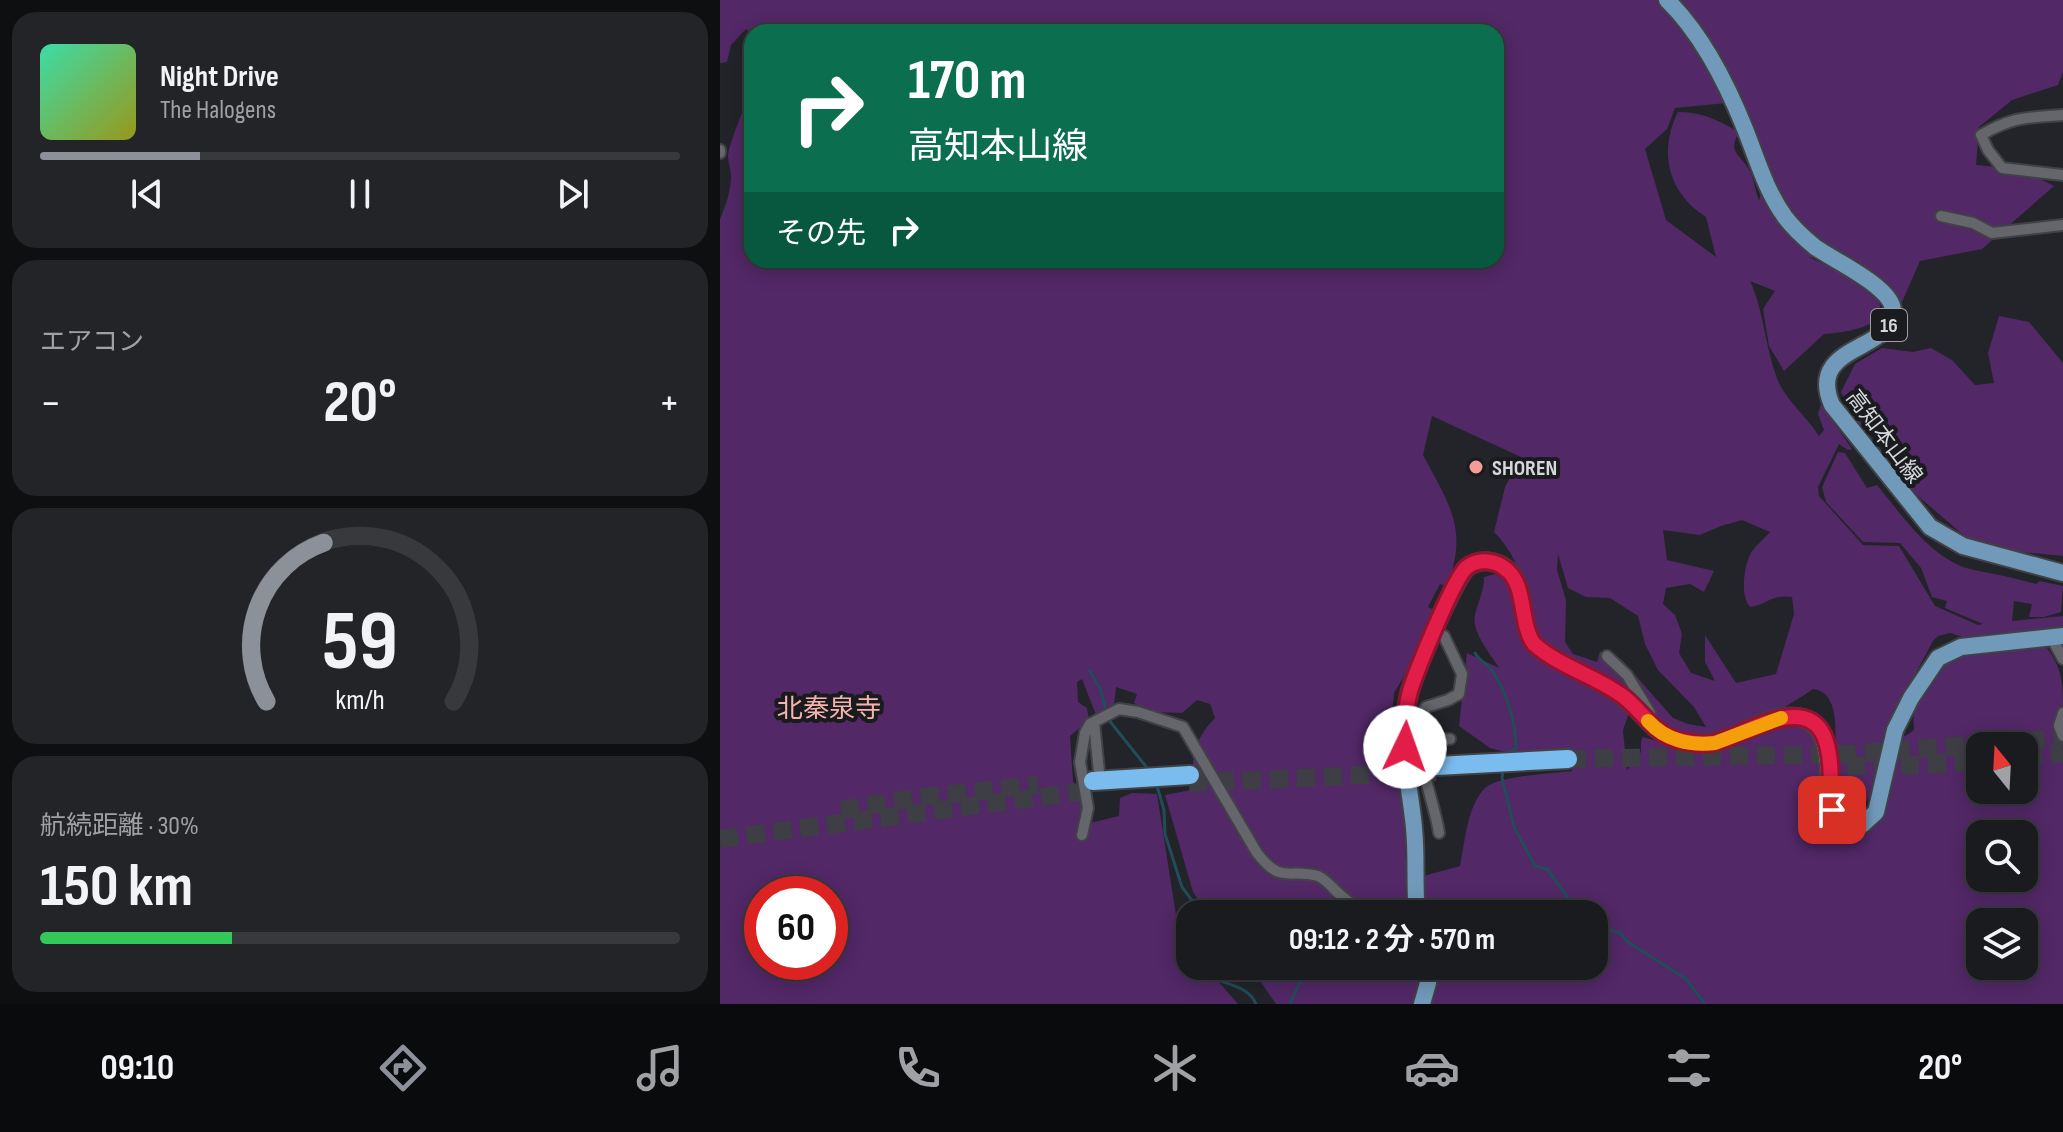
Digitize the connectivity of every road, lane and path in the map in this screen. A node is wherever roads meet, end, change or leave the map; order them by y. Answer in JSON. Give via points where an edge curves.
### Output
{"nodes":[{"id":1,"x":1667,"y":0,"type":"edge"},
{"id":2,"x":2063,"y":115,"type":"edge"},
{"id":3,"x":2063,"y":175,"type":"edge"},
{"id":4,"x":1941,"y":216,"type":"dead end"},
{"id":5,"x":2063,"y":225,"type":"edge"},
{"id":6,"x":2063,"y":573,"type":"edge"},
{"id":7,"x":1435,"y":632,"type":"junction"},
{"id":8,"x":2057,"y":637,"type":"edge"},
{"id":9,"x":1607,"y":656,"type":"dead end"},
{"id":10,"x":2063,"y":659,"type":"edge"},
{"id":11,"x":2063,"y":713,"type":"edge"},
{"id":12,"x":1097,"y":721,"type":"junction"},
{"id":13,"x":1652,"y":725,"type":"junction"},
{"id":14,"x":2063,"y":736,"type":"edge"},
{"id":15,"x":1450,"y":739,"type":"dead end"},
{"id":16,"x":1421,"y":741,"type":"junction"},
{"id":17,"x":1560,"y":763,"type":"tunnel mouth"},
{"id":18,"x":1440,"y":769,"type":"tunnel mouth"},
{"id":19,"x":1190,"y":779,"type":"tunnel mouth"},
{"id":20,"x":1096,"y":781,"type":"joint"},
{"id":21,"x":1439,"y":833,"type":"dead end"},
{"id":22,"x":1082,"y":835,"type":"dead end"},
{"id":23,"x":1345,"y":900,"type":"edge"},
{"id":24,"x":1416,"y":900,"type":"edge"},
{"id":25,"x":1428,"y":980,"type":"edge"},
{"id":26,"x":1422,"y":1004,"type":"edge"}],
"edges":[{"from":1,"to":6,"type":"main road","name":"高知本山線","number":"16","via":[[1725,85],[1785,217],[1804,238],[1892,303],[1887,327],[1831,369],[1826,387],[1832,405],[1930,527],[1963,546]]},
{"from":2,"to":3,"type":"street","via":[[2026,116],[1981,135],[2002,168]]},
{"from":4,"to":5,"type":"street","via":[[1992,233]]},
{"from":7,"to":13,"type":"main road","via":[[1462,573],[1475,563],[1493,562],[1514,579],[1534,644],[1625,698]]},
{"from":7,"to":16,"type":"street","via":[[1444,636],[1462,674],[1459,694],[1432,703],[1421,713]]},
{"from":7,"to":24,"type":"main road","via":[[1409,693],[1404,727]]},
{"from":8,"to":10,"type":"street"},
{"from":8,"to":13,"type":"main road","via":[[1961,647],[1938,658],[1895,730],[1876,812],[1856,826],[1841,821],[1832,810],[1827,746],[1807,719],[1785,717],[1704,744],[1677,740]]},
{"from":9,"to":13,"type":"street","via":[[1627,675]]},
{"from":11,"to":14,"type":"street"},
{"from":12,"to":20,"type":"street"},
{"from":12,"to":22,"type":"street","via":[[1085,733],[1080,762],[1088,808]]},
{"from":12,"to":23,"type":"street","via":[[1117,709],[1183,727],[1257,853],[1282,875],[1322,878]]},
{"from":15,"to":16,"type":"street"},
{"from":16,"to":21,"type":"street","via":[[1423,776]]},
{"from":17,"to":18,"type":"highway"},
{"from":19,"to":20,"type":"highway"},
{"from":25,"to":26,"type":"main road"}]}
